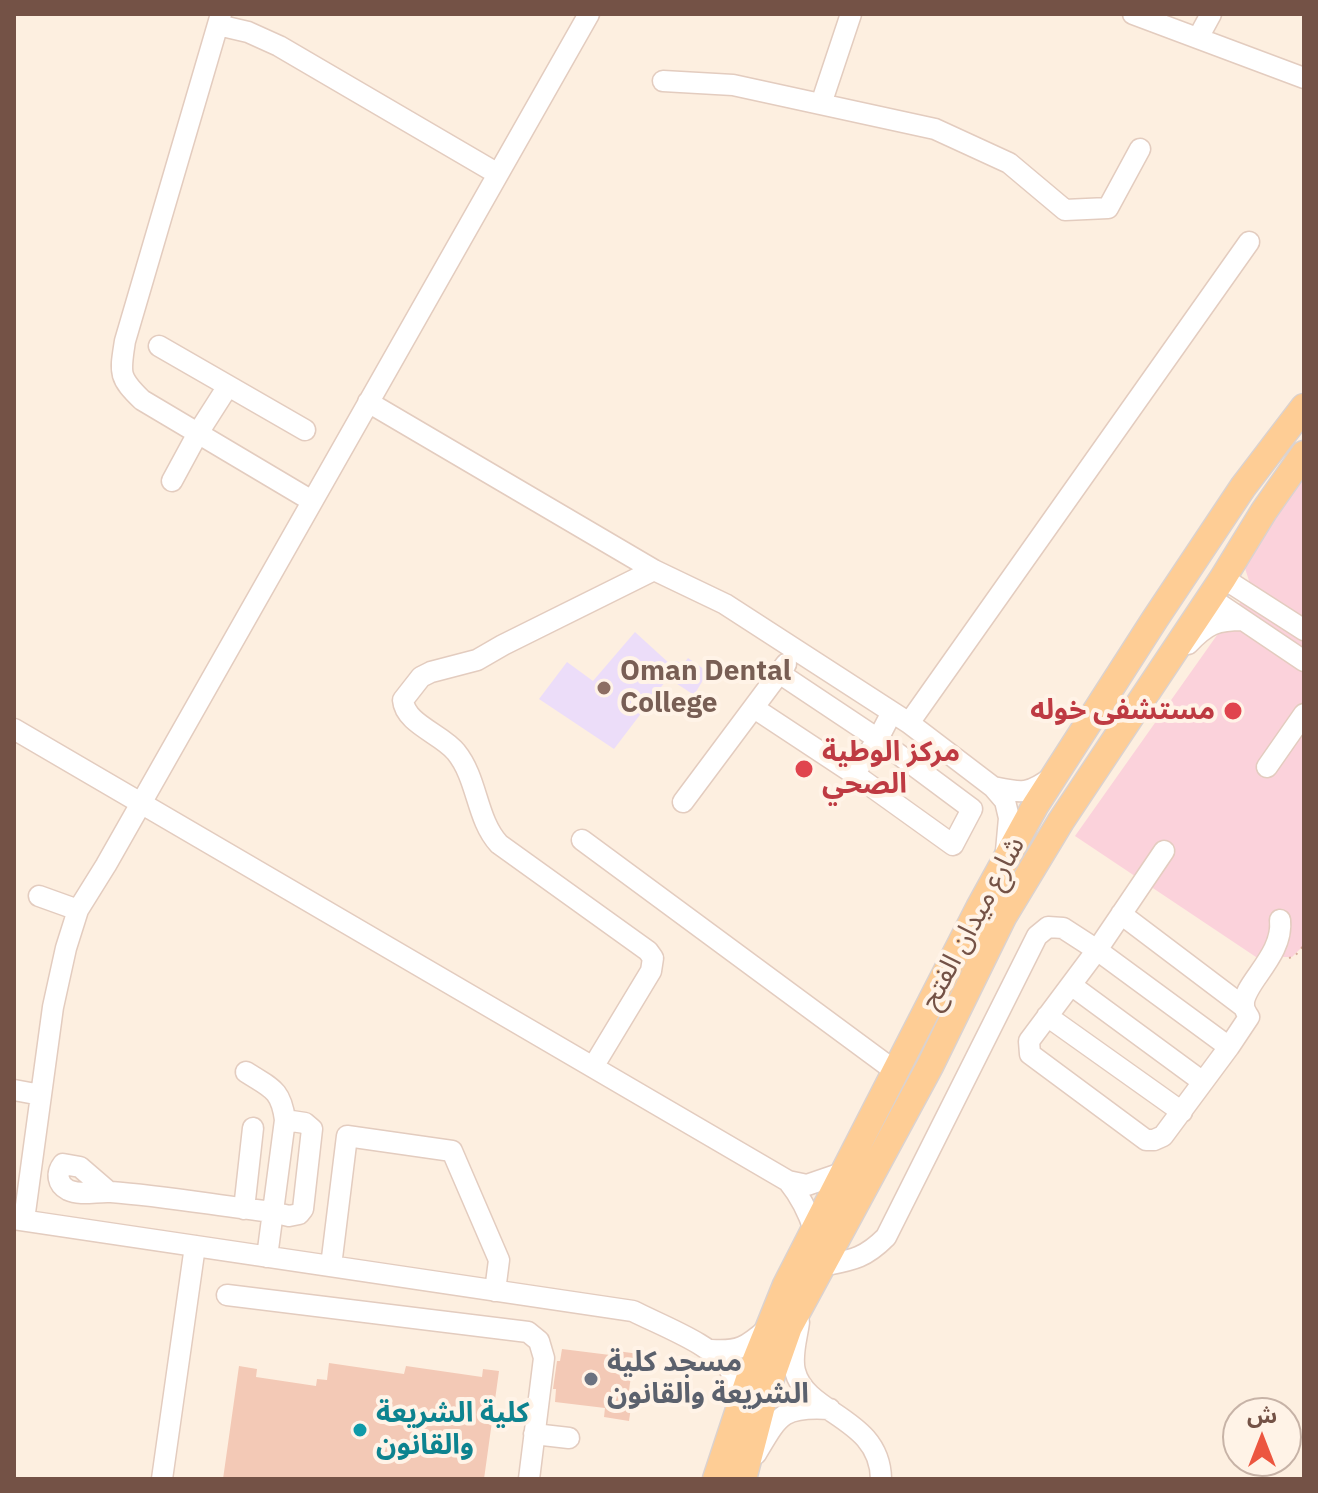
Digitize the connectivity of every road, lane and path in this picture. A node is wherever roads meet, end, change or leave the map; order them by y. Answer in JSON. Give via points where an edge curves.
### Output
{"nodes":[{"id":1,"x":589,"y":14,"type":"edge"},
{"id":2,"x":851,"y":14,"type":"edge"},
{"id":3,"x":1134,"y":14,"type":"edge"},
{"id":4,"x":1211,"y":14,"type":"edge"},
{"id":5,"x":220,"y":19,"type":"edge"},
{"id":6,"x":1198,"y":38,"type":"junction"},
{"id":7,"x":1304,"y":78,"type":"edge"},
{"id":8,"x":663,"y":81,"type":"dead end"},
{"id":9,"x":821,"y":104,"type":"junction"},
{"id":10,"x":1140,"y":149,"type":"dead end"},
{"id":11,"x":498,"y":174,"type":"junction"},
{"id":12,"x":1249,"y":242,"type":"dead end"},
{"id":13,"x":159,"y":346,"type":"dead end"},
{"id":14,"x":228,"y":386,"type":"junction"},
{"id":15,"x":368,"y":402,"type":"junction"},
{"id":16,"x":1304,"y":407,"type":"edge"},
{"id":17,"x":305,"y":430,"type":"dead end"},
{"id":18,"x":198,"y":433,"type":"junction"},
{"id":19,"x":1300,"y":468,"type":"edge"},
{"id":20,"x":172,"y":481,"type":"dead end"},
{"id":21,"x":312,"y":501,"type":"junction"},
{"id":22,"x":654,"y":570,"type":"junction"},
{"id":23,"x":1202,"y":578,"type":"junction"},
{"id":24,"x":1243,"y":620,"type":"junction"},
{"id":25,"x":1304,"y":630,"type":"edge"},
{"id":26,"x":795,"y":650,"type":"junction"},
{"id":27,"x":1297,"y":657,"type":"edge"},
{"id":28,"x":1304,"y":670,"type":"edge"},
{"id":29,"x":1159,"y":672,"type":"junction"},
{"id":30,"x":779,"y":673,"type":"junction"},
{"id":31,"x":754,"y":708,"type":"junction"},
{"id":32,"x":1304,"y":714,"type":"edge"},
{"id":33,"x":900,"y":717,"type":"junction"},
{"id":34,"x":14,"y":729,"type":"edge"},
{"id":35,"x":878,"y":739,"type":"junction"},
{"id":36,"x":1267,"y":767,"type":"dead end"},
{"id":37,"x":854,"y":774,"type":"junction"},
{"id":38,"x":1055,"y":775,"type":"junction"},
{"id":39,"x":993,"y":787,"type":"junction"},
{"id":40,"x":683,"y":802,"type":"dead end"},
{"id":41,"x":141,"y":803,"type":"junction"},
{"id":42,"x":582,"y":840,"type":"dead end"},
{"id":43,"x":1164,"y":851,"type":"dead end"},
{"id":44,"x":1004,"y":863,"type":"junction"},
{"id":45,"x":39,"y":896,"type":"dead end"},
{"id":46,"x":78,"y":910,"type":"junction"},
{"id":47,"x":1121,"y":914,"type":"junction"},
{"id":48,"x":1280,"y":920,"type":"dead end"},
{"id":49,"x":1097,"y":950,"type":"junction"},
{"id":50,"x":1071,"y":985,"type":"junction"},
{"id":51,"x":1244,"y":1007,"type":"junction"},
{"id":52,"x":1047,"y":1016,"type":"junction"},
{"id":53,"x":1229,"y":1047,"type":"junction"},
{"id":54,"x":593,"y":1067,"type":"junction"},
{"id":55,"x":895,"y":1071,"type":"junction"},
{"id":56,"x":246,"y":1072,"type":"dead end"},
{"id":57,"x":1203,"y":1082,"type":"junction"},
{"id":58,"x":14,"y":1090,"type":"edge"},
{"id":59,"x":41,"y":1095,"type":"junction"},
{"id":60,"x":1182,"y":1112,"type":"junction"},
{"id":61,"x":285,"y":1120,"type":"junction"},
{"id":62,"x":253,"y":1128,"type":"dead end"},
{"id":63,"x":842,"y":1173,"type":"junction"},
{"id":64,"x":788,"y":1181,"type":"junction"},
{"id":65,"x":109,"y":1192,"type":"dead end"},
{"id":66,"x":244,"y":1209,"type":"junction"},
{"id":67,"x":272,"y":1212,"type":"junction"},
{"id":68,"x":19,"y":1219,"type":"edge"},
{"id":69,"x":814,"y":1230,"type":"junction"},
{"id":70,"x":195,"y":1246,"type":"junction"},
{"id":71,"x":267,"y":1257,"type":"junction"},
{"id":72,"x":331,"y":1266,"type":"junction"},
{"id":73,"x":822,"y":1266,"type":"junction"},
{"id":74,"x":495,"y":1291,"type":"junction"},
{"id":75,"x":227,"y":1295,"type":"dead end"},
{"id":76,"x":801,"y":1306,"type":"junction"},
{"id":77,"x":769,"y":1327,"type":"junction"},
{"id":78,"x":711,"y":1350,"type":"junction"},
{"id":79,"x":740,"y":1404,"type":"junction"},
{"id":80,"x":830,"y":1409,"type":"junction"},
{"id":81,"x":534,"y":1434,"type":"junction"},
{"id":82,"x":569,"y":1438,"type":"dead end"},
{"id":83,"x":727,"y":1474,"type":"edge"},
{"id":84,"x":162,"y":1479,"type":"edge"},
{"id":85,"x":529,"y":1479,"type":"edge"},
{"id":86,"x":881,"y":1479,"type":"edge"}],
"edges":[{"from":1,"to":11,"type":"street"},
{"from":2,"to":9,"type":"street"},
{"from":3,"to":6,"type":"street"},
{"from":4,"to":6,"type":"street"},
{"from":5,"to":11,"type":"street","via":[[279,46]]},
{"from":5,"to":18,"type":"street","via":[[121,368],[125,384],[142,400]]},
{"from":6,"to":7,"type":"street"},
{"from":8,"to":9,"type":"street","via":[[733,85]]},
{"from":9,"to":10,"type":"street","via":[[935,129],[1009,163],[1065,210],[1108,208]]},
{"from":11,"to":15,"type":"street"},
{"from":12,"to":33,"type":"street"},
{"from":13,"to":14,"type":"street"},
{"from":14,"to":17,"type":"street"},
{"from":14,"to":18,"type":"street"},
{"from":15,"to":21,"type":"street"},
{"from":15,"to":22,"type":"street"},
{"from":16,"to":23,"type":"main road","name":"شارع ميدان الفتح","via":[[1243,487]]},
{"from":18,"to":20,"type":"street"},
{"from":18,"to":21,"type":"street"},
{"from":19,"to":23,"type":"main road","name":"شارع ميدان الفتح"},
{"from":21,"to":41,"type":"street"},
{"from":22,"to":26,"type":"street","via":[[725,604]]},
{"from":22,"to":54,"type":"street","via":[[489,655],[421,677],[403,700],[411,717],[461,759],[499,844],[653,958],[651,971]]},
{"from":23,"to":24,"type":"street"},
{"from":23,"to":25,"type":"street"},
{"from":23,"to":29,"type":"main road","name":"شارع ميدان الفتح"},
{"from":23,"to":38,"type":"main road","name":"شارع ميدان الفتح"},
{"from":24,"to":27,"type":"street"},
{"from":24,"to":29,"type":"street","via":[[1210,624]]},
{"from":25,"to":27,"type":"street"},
{"from":26,"to":30,"type":"street"},
{"from":26,"to":33,"type":"street"},
{"from":27,"to":28,"type":"street"},
{"from":29,"to":73,"type":"main road","name":"شارع ميدان الفتح","via":[[1003,917]]},
{"from":30,"to":31,"type":"street"},
{"from":30,"to":35,"type":"street"},
{"from":31,"to":37,"type":"street"},
{"from":31,"to":40,"type":"street"},
{"from":32,"to":36,"type":"street"},
{"from":33,"to":35,"type":"street"},
{"from":33,"to":39,"type":"street"},
{"from":34,"to":41,"type":"street"},
{"from":35,"to":37,"type":"street"},
{"from":35,"to":37,"type":"street","via":[[972,809],[953,845]]},
{"from":38,"to":39,"type":"street","via":[[1028,792]]},
{"from":38,"to":44,"type":"main road","name":"شارع ميدان الفتح"},
{"from":39,"to":44,"type":"street","via":[[1005,801],[1009,818]]},
{"from":41,"to":46,"type":"street"},
{"from":41,"to":54,"type":"street"},
{"from":42,"to":55,"type":"street"},
{"from":43,"to":47,"type":"street"},
{"from":44,"to":55,"type":"main road","name":"شارع ميدان الفتح"},
{"from":45,"to":46,"type":"street"},
{"from":46,"to":59,"type":"street","via":[[53,1007]]},
{"from":47,"to":49,"type":"street"},
{"from":47,"to":51,"type":"street"},
{"from":48,"to":51,"type":"street","via":[[1272,955],[1245,995]]},
{"from":49,"to":50,"type":"street"},
{"from":49,"to":53,"type":"street"},
{"from":49,"to":73,"type":"street","via":[[1063,928],[1048,927],[1037,936],[886,1237],[855,1259]]},
{"from":50,"to":52,"type":"street"},
{"from":50,"to":57,"type":"street"},
{"from":51,"to":53,"type":"street","via":[[1249,1017]]},
{"from":52,"to":60,"type":"street"},
{"from":52,"to":60,"type":"street","via":[[1029,1041],[1030,1054],[1146,1140],[1163,1136]]},
{"from":53,"to":57,"type":"street"},
{"from":54,"to":64,"type":"street"},
{"from":55,"to":63,"type":"main road","name":"شارع ميدان الفتح"},
{"from":56,"to":61,"type":"street","via":[[277,1093]]},
{"from":57,"to":60,"type":"street"},
{"from":58,"to":59,"type":"street"},
{"from":59,"to":68,"type":"street"},
{"from":61,"to":67,"type":"street"},
{"from":61,"to":67,"type":"street","via":[[312,1129],[303,1209],[289,1216]]},
{"from":62,"to":66,"type":"street"},
{"from":63,"to":64,"type":"street","via":[[807,1185]]},
{"from":63,"to":69,"type":"main road","name":"شارع ميدان الفتح"},
{"from":64,"to":69,"type":"street"},
{"from":65,"to":66,"type":"street"},
{"from":66,"to":67,"type":"street"},
{"from":67,"to":71,"type":"street"},
{"from":68,"to":70,"type":"street"},
{"from":69,"to":77,"type":"main road","name":"شارع ميدان الفتح"},
{"from":70,"to":71,"type":"street"},
{"from":70,"to":84,"type":"street"},
{"from":71,"to":72,"type":"street"},
{"from":72,"to":74,"type":"street"},
{"from":72,"to":74,"type":"street","via":[[347,1136],[452,1151],[499,1260]]},
{"from":73,"to":76,"type":"main road","name":"شارع ميدان الفتح"},
{"from":74,"to":78,"type":"street","via":[[633,1311]]},
{"from":75,"to":81,"type":"street","via":[[528,1332],[539,1341],[544,1358]]},
{"from":76,"to":80,"type":"street","via":[[794,1368],[804,1389]]},
{"from":76,"to":83,"type":"main road","name":"شارع ميدان الفتح"},
{"from":77,"to":78,"type":"street","via":[[738,1350]]},
{"from":77,"to":79,"type":"main road","name":"شارع ميدان الفتح"},
{"from":78,"to":79,"type":"street","via":[[734,1376]]},
{"from":79,"to":83,"type":"main road","name":"شارع ميدان الفتح"},
{"from":80,"to":83,"type":"street","via":[[783,1414]]},
{"from":80,"to":86,"type":"street","via":[[872,1447]]},
{"from":81,"to":82,"type":"street"},
{"from":81,"to":85,"type":"street"}]}
